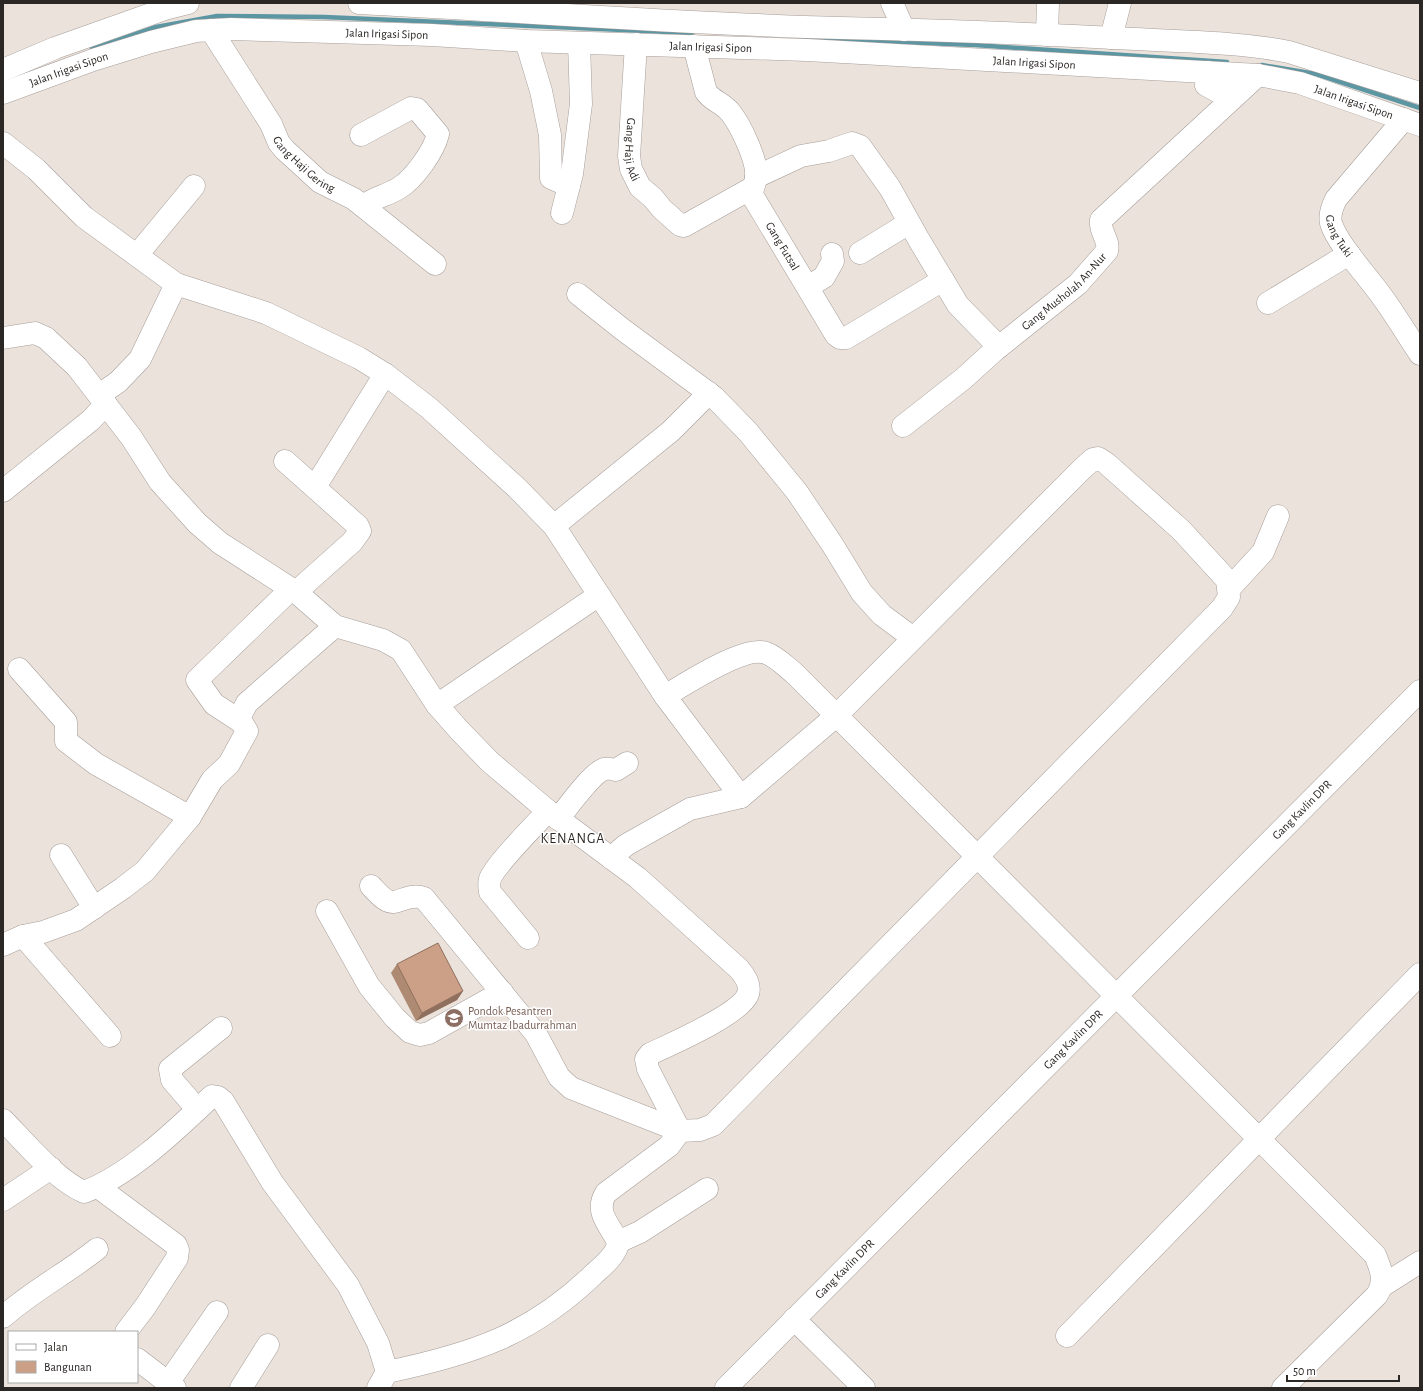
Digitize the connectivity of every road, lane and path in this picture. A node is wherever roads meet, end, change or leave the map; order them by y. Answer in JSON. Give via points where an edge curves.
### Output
{"nodes":[{"id":1,"x":359,"y":3,"type":"edge"},
{"id":2,"x":892,"y":3,"type":"edge"},
{"id":3,"x":1048,"y":3,"type":"edge"},
{"id":4,"x":1120,"y":3,"type":"edge"},
{"id":5,"x":193,"y":17,"type":"edge"},
{"id":6,"x":904,"y":30,"type":"junction"},
{"id":7,"x":1047,"y":35,"type":"junction"},
{"id":8,"x":1111,"y":38,"type":"junction"},
{"id":9,"x":526,"y":41,"type":"junction"},
{"id":10,"x":579,"y":43,"type":"junction"},
{"id":11,"x":636,"y":44,"type":"junction"},
{"id":12,"x":694,"y":46,"type":"junction"},
{"id":13,"x":3,"y":70,"type":"edge"},
{"id":14,"x":1258,"y":75,"type":"junction"},
{"id":15,"x":3,"y":93,"type":"edge"},
{"id":16,"x":1420,"y":93,"type":"edge"},
{"id":17,"x":1412,"y":122,"type":"edge"},
{"id":18,"x":361,"y":135,"type":"dead end"},
{"id":19,"x":3,"y":143,"type":"edge"},
{"id":20,"x":754,"y":182,"type":"junction"},
{"id":21,"x":194,"y":186,"type":"dead end"},
{"id":22,"x":569,"y":186,"type":"junction"},
{"id":23,"x":363,"y":206,"type":"junction"},
{"id":24,"x":562,"y":213,"type":"dead end"},
{"id":25,"x":909,"y":223,"type":"junction"},
{"id":26,"x":860,"y":253,"type":"dead end"},
{"id":27,"x":832,"y":254,"type":"dead end"},
{"id":28,"x":1349,"y":254,"type":"junction"},
{"id":29,"x":137,"y":255,"type":"junction"},
{"id":30,"x":435,"y":264,"type":"dead end"},
{"id":31,"x":944,"y":280,"type":"junction"},
{"id":32,"x":176,"y":284,"type":"junction"},
{"id":33,"x":808,"y":287,"type":"junction"},
{"id":34,"x":578,"y":294,"type":"dead end"},
{"id":35,"x":1268,"y":303,"type":"dead end"},
{"id":36,"x":3,"y":338,"type":"edge"},
{"id":37,"x":999,"y":347,"type":"junction"},
{"id":38,"x":1420,"y":354,"type":"edge"},
{"id":39,"x":385,"y":374,"type":"junction"},
{"id":40,"x":709,"y":393,"type":"junction"},
{"id":41,"x":102,"y":400,"type":"junction"},
{"id":42,"x":903,"y":426,"type":"dead end"},
{"id":43,"x":285,"y":461,"type":"dead end"},
{"id":44,"x":315,"y":486,"type":"junction"},
{"id":45,"x":3,"y":491,"type":"edge"},
{"id":46,"x":1278,"y":516,"type":"dead end"},
{"id":47,"x":554,"y":526,"type":"junction"},
{"id":48,"x":1230,"y":589,"type":"junction"},
{"id":49,"x":294,"y":591,"type":"junction"},
{"id":50,"x":599,"y":595,"type":"junction"},
{"id":51,"x":335,"y":626,"type":"junction"},
{"id":52,"x":913,"y":638,"type":"junction"},
{"id":53,"x":19,"y":669,"type":"dead end"},
{"id":54,"x":1420,"y":691,"type":"edge"},
{"id":55,"x":665,"y":696,"type":"junction"},
{"id":56,"x":437,"y":705,"type":"junction"},
{"id":57,"x":836,"y":716,"type":"junction"},
{"id":58,"x":240,"y":721,"type":"junction"},
{"id":59,"x":627,"y":763,"type":"dead end"},
{"id":60,"x":741,"y":797,"type":"junction"},
{"id":61,"x":553,"y":815,"type":"junction"},
{"id":62,"x":190,"y":817,"type":"junction"},
{"id":63,"x":61,"y":855,"type":"dead end"},
{"id":64,"x":977,"y":856,"type":"junction"},
{"id":65,"x":611,"y":858,"type":"junction"},
{"id":66,"x":371,"y":886,"type":"dead end"},
{"id":67,"x":94,"y":908,"type":"junction"},
{"id":68,"x":327,"y":911,"type":"dead end"},
{"id":69,"x":528,"y":938,"type":"dead end"},
{"id":70,"x":9,"y":941,"type":"edge"},
{"id":71,"x":1420,"y":974,"type":"edge"},
{"id":72,"x":502,"y":992,"type":"junction"},
{"id":73,"x":1116,"y":994,"type":"junction"},
{"id":74,"x":221,"y":1028,"type":"dead end"},
{"id":75,"x":110,"y":1036,"type":"dead end"},
{"id":76,"x":198,"y":1109,"type":"junction"},
{"id":77,"x":3,"y":1120,"type":"edge"},
{"id":78,"x":680,"y":1131,"type":"junction"},
{"id":79,"x":1259,"y":1138,"type":"junction"},
{"id":80,"x":52,"y":1168,"type":"junction"},
{"id":81,"x":98,"y":1187,"type":"junction"},
{"id":82,"x":707,"y":1189,"type":"dead end"},
{"id":83,"x":3,"y":1200,"type":"edge"},
{"id":84,"x":618,"y":1242,"type":"junction"},
{"id":85,"x":97,"y":1249,"type":"dead end"},
{"id":86,"x":1420,"y":1262,"type":"edge"},
{"id":87,"x":1382,"y":1286,"type":"junction"},
{"id":88,"x":217,"y":1312,"type":"dead end"},
{"id":89,"x":3,"y":1317,"type":"edge"},
{"id":90,"x":794,"y":1319,"type":"junction"},
{"id":91,"x":127,"y":1331,"type":"edge"},
{"id":92,"x":1067,"y":1336,"type":"dead end"},
{"id":93,"x":268,"y":1345,"type":"dead end"},
{"id":94,"x":138,"y":1360,"type":"edge"},
{"id":95,"x":382,"y":1380,"type":"edge"},
{"id":96,"x":172,"y":1385,"type":"edge"},
{"id":97,"x":241,"y":1388,"type":"edge"},
{"id":98,"x":726,"y":1388,"type":"edge"},
{"id":99,"x":864,"y":1388,"type":"edge"},
{"id":100,"x":1283,"y":1388,"type":"edge"}],
"edges":[{"from":1,"to":6,"type":"street","name":"Jalan Irigasi Sipon","via":[[640,19]]},
{"from":2,"to":6,"type":"street"},
{"from":3,"to":7,"type":"street"},
{"from":4,"to":8,"type":"street"},
{"from":5,"to":9,"type":"street","name":"Jalan Irigasi Sipon","via":[[384,33]]},
{"from":5,"to":13,"type":"street","name":"Jalan Irigasi Sipon","via":[[55,48]]},
{"from":5,"to":15,"type":"street","name":"Jalan Irigasi Sipon","via":[[151,42]]},
{"from":5,"to":23,"type":"street","name":"Gang Haji Gering","via":[[271,124],[279,143],[320,182],[346,194]]},
{"from":6,"to":7,"type":"street","name":"Jalan Irigasi Sipon"},
{"from":7,"to":8,"type":"street","name":"Jalan Irigasi Sipon"},
{"from":8,"to":16,"type":"street","name":"Jalan Irigasi Sipon","via":[[1268,48],[1307,57]]},
{"from":9,"to":10,"type":"street","name":"Jalan Irigasi Sipon"},
{"from":9,"to":22,"type":"street","via":[[542,91],[550,134],[551,178]]},
{"from":10,"to":11,"type":"street","name":"Jalan Irigasi Sipon"},
{"from":10,"to":22,"type":"street","via":[[581,104]]},
{"from":11,"to":12,"type":"street","name":"Jalan Irigasi Sipon"},
{"from":11,"to":20,"type":"street","name":"Gang Haji Adi","via":[[629,156],[631,169],[640,187],[684,226]]},
{"from":12,"to":14,"type":"street","name":"Jalan Irigasi Sipon"},
{"from":12,"to":20,"type":"street","name":"Gang Futsal","via":[[706,92],[710,98],[730,112],[752,150]]},
{"from":14,"to":17,"type":"street","name":"Jalan Irigasi Sipon","via":[[1300,83]]},
{"from":14,"to":37,"type":"street","name":"Gang Musholah An-Nur","via":[[1101,220],[1101,229],[1108,245],[1103,256],[1078,284]]},
{"from":17,"to":28,"type":"street","name":"Gang Tuki","via":[[1332,207],[1332,224]]},
{"from":18,"to":23,"type":"street","via":[[411,108],[417,109],[438,134],[432,149],[409,181],[398,189],[373,198]]},
{"from":19,"to":29,"type":"street","via":[[36,169],[84,216]]},
{"from":20,"to":25,"type":"street","via":[[801,156],[856,144],[890,188]]},
{"from":20,"to":33,"type":"street","name":"Gang Futsal","via":[[752,195]]},
{"from":21,"to":29,"type":"street"},
{"from":22,"to":24,"type":"street"},
{"from":23,"to":30,"type":"street","name":"Gang Haji Gering"},
{"from":25,"to":26,"type":"street"},
{"from":25,"to":31,"type":"street"},
{"from":27,"to":33,"type":"street","via":[[833,261],[826,273]]},
{"from":28,"to":35,"type":"street"},
{"from":28,"to":38,"type":"street","name":"Gang Tuki","via":[[1383,298]]},
{"from":29,"to":32,"type":"street"},
{"from":31,"to":33,"type":"street","name":"Gang Futsal","via":[[846,338],[836,336]]},
{"from":31,"to":37,"type":"street","via":[[958,305]]},
{"from":32,"to":39,"type":"street","via":[[266,313],[359,358]]},
{"from":32,"to":41,"type":"street","via":[[140,359]]},
{"from":34,"to":40,"type":"street"},
{"from":36,"to":41,"type":"street","via":[[35,333],[46,338],[77,367]]},
{"from":37,"to":42,"type":"street","name":"Gang Musholah An-Nur"},
{"from":39,"to":44,"type":"street"},
{"from":39,"to":47,"type":"street","via":[[429,408],[518,489]]},
{"from":40,"to":47,"type":"street","via":[[671,431]]},
{"from":40,"to":52,"type":"street","via":[[748,432],[796,492],[862,593],[882,615]]},
{"from":41,"to":45,"type":"street","via":[[91,420]]},
{"from":41,"to":49,"type":"street","via":[[131,436],[160,482],[197,523],[220,542]]},
{"from":43,"to":44,"type":"street"},
{"from":44,"to":49,"type":"street","via":[[358,526],[360,531],[352,542]]},
{"from":46,"to":48,"type":"street","via":[[1263,552]]},
{"from":47,"to":50,"type":"street"},
{"from":48,"to":52,"type":"street","via":[[1227,580],[1181,530],[1098,458],[1082,469]]},
{"from":48,"to":64,"type":"street","via":[[1229,597],[1222,608]]},
{"from":49,"to":51,"type":"street"},
{"from":49,"to":58,"type":"street","via":[[197,680],[214,704]]},
{"from":50,"to":55,"type":"street"},
{"from":50,"to":56,"type":"street"},
{"from":51,"to":56,"type":"street","via":[[383,640],[401,650]]},
{"from":51,"to":58,"type":"street","via":[[251,698],[240,715]]},
{"from":52,"to":57,"type":"street"},
{"from":53,"to":62,"type":"street","via":[[66,722],[66,741],[96,764]]},
{"from":54,"to":73,"type":"street","name":"Gang Kavlin DPR"},
{"from":55,"to":57,"type":"street","via":[[732,658],[765,652],[794,673]]},
{"from":55,"to":60,"type":"street"},
{"from":56,"to":61,"type":"street","via":[[490,762]]},
{"from":57,"to":60,"type":"street"},
{"from":57,"to":64,"type":"street"},
{"from":58,"to":62,"type":"street","via":[[247,731],[229,764],[212,780]]},
{"from":59,"to":61,"type":"street","via":[[616,770],[602,770]]},
{"from":60,"to":65,"type":"street","via":[[690,809],[626,845]]},
{"from":61,"to":65,"type":"street"},
{"from":61,"to":69,"type":"street","via":[[499,866],[491,878],[489,887],[490,892]]},
{"from":62,"to":67,"type":"street","via":[[145,871]]},
{"from":63,"to":67,"type":"street"},
{"from":64,"to":73,"type":"street"},
{"from":64,"to":78,"type":"street","via":[[713,1125],[700,1130]]},
{"from":65,"to":78,"type":"street","via":[[715,945],[740,969],[748,982],[748,995],[734,1011],[650,1054],[646,1059],[648,1069]]},
{"from":66,"to":72,"type":"street","via":[[393,903],[410,896],[424,898]]},
{"from":67,"to":70,"type":"street","via":[[76,920]]},
{"from":68,"to":72,"type":"street","via":[[369,986],[410,1032],[420,1035],[429,1033]]},
{"from":70,"to":75,"type":"street"},
{"from":71,"to":79,"type":"street"},
{"from":72,"to":78,"type":"street","via":[[536,1034],[559,1077],[571,1088]]},
{"from":73,"to":79,"type":"street"},
{"from":73,"to":90,"type":"street","name":"Gang Kavlin DPR"},
{"from":74,"to":76,"type":"street","via":[[170,1069],[172,1080]]},
{"from":76,"to":81,"type":"street","via":[[149,1153]]},
{"from":76,"to":95,"type":"street","via":[[212,1096],[223,1100],[272,1182],[348,1285],[378,1343]]},
{"from":77,"to":80,"type":"street"},
{"from":78,"to":84,"type":"street","via":[[669,1146],[606,1193],[601,1200],[600,1210]]},
{"from":79,"to":87,"type":"street","via":[[1374,1255],[1381,1268]]},
{"from":79,"to":92,"type":"street"},
{"from":80,"to":81,"type":"street","via":[[73,1187],[84,1192]]},
{"from":80,"to":83,"type":"street"},
{"from":81,"to":91,"type":"street","via":[[176,1245],[178,1250],[177,1258]]},
{"from":82,"to":84,"type":"street","via":[[640,1232]]},
{"from":84,"to":95,"type":"street","via":[[606,1263],[572,1296],[526,1326],[480,1348]]},
{"from":85,"to":89,"type":"street"},
{"from":86,"to":87,"type":"street"},
{"from":87,"to":100,"type":"street","via":[[1377,1295]]},
{"from":88,"to":96,"type":"street"},
{"from":90,"to":98,"type":"street","name":"Gang Kavlin DPR"},
{"from":90,"to":99,"type":"street"},
{"from":93,"to":97,"type":"street"},
{"from":94,"to":96,"type":"street"}]}
